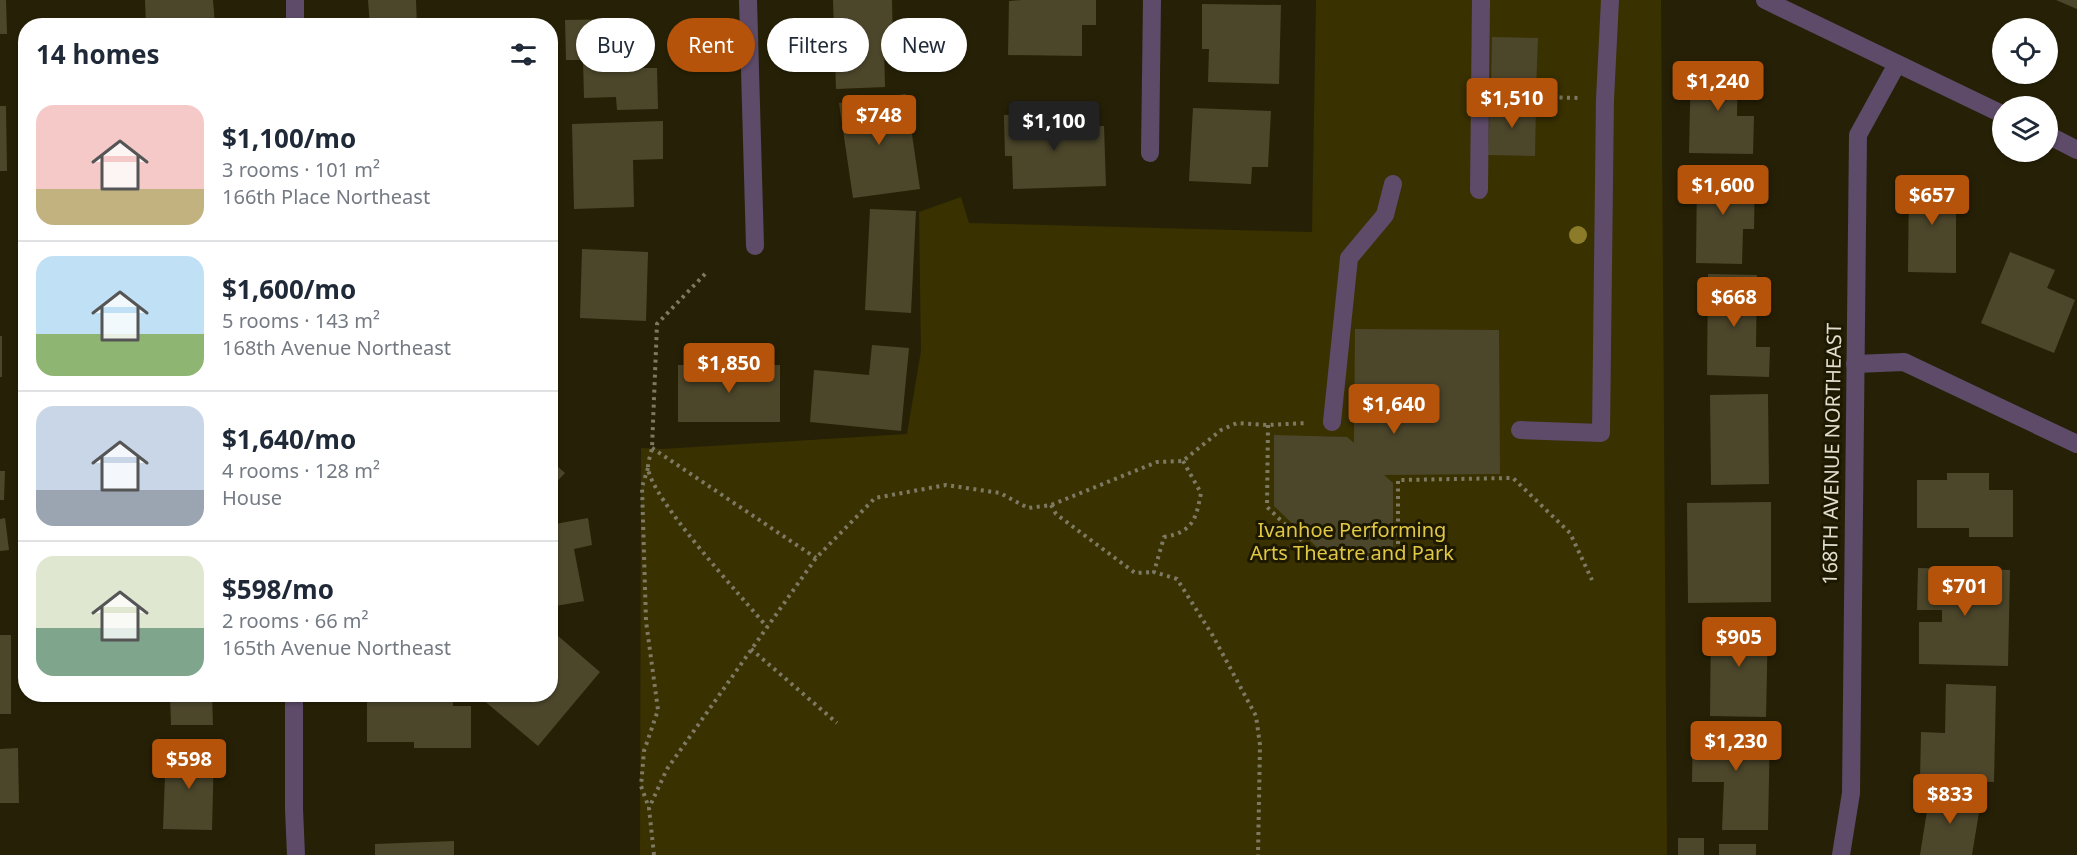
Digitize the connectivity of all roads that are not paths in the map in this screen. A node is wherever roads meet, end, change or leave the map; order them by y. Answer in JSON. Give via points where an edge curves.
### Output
{"nodes":[{"id":1,"x":295,"y":0,"type":"edge"},
{"id":2,"x":748,"y":0,"type":"edge"},
{"id":3,"x":1152,"y":0,"type":"edge"},
{"id":4,"x":1481,"y":0,"type":"edge"},
{"id":5,"x":1610,"y":0,"type":"edge"},
{"id":6,"x":1765,"y":0,"type":"edge"},
{"id":7,"x":295,"y":18,"type":"edge"},
{"id":8,"x":1897,"y":64,"type":"junction"},
{"id":9,"x":1992,"y":109,"type":"edge"},
{"id":10,"x":2058,"y":140,"type":"edge"},
{"id":11,"x":2077,"y":150,"type":"edge"},
{"id":12,"x":1150,"y":153,"type":"dead end"},
{"id":13,"x":1393,"y":184,"type":"dead end"},
{"id":14,"x":1479,"y":190,"type":"dead end"},
{"id":15,"x":755,"y":246,"type":"dead end"},
{"id":16,"x":1855,"y":364,"type":"junction"},
{"id":17,"x":1332,"y":422,"type":"road end"},
{"id":18,"x":1520,"y":430,"type":"dead end"},
{"id":19,"x":2077,"y":444,"type":"edge"},
{"id":20,"x":294,"y":702,"type":"edge"},
{"id":21,"x":296,"y":855,"type":"edge"},
{"id":22,"x":1841,"y":855,"type":"edge"}],
"edges":[{"from":1,"to":7,"type":"street"},
{"from":2,"to":15,"type":"street"},
{"from":3,"to":12,"type":"street"},
{"from":4,"to":14,"type":"street"},
{"from":5,"to":18,"type":"street","via":[[1601,433]]},
{"from":6,"to":8,"type":"street"},
{"from":8,"to":9,"type":"street"},
{"from":8,"to":16,"type":"street","name":"168TH AVENUE NORTHEAST","via":[[1858,135]]},
{"from":10,"to":11,"type":"street"},
{"from":13,"to":17,"type":"street","via":[[1385,215],[1349,258]]},
{"from":16,"to":19,"type":"street","via":[[1904,362]]},
{"from":16,"to":22,"type":"street","name":"168TH AVENUE NORTHEAST","via":[[1851,793]]},
{"from":20,"to":21,"type":"street"}]}
